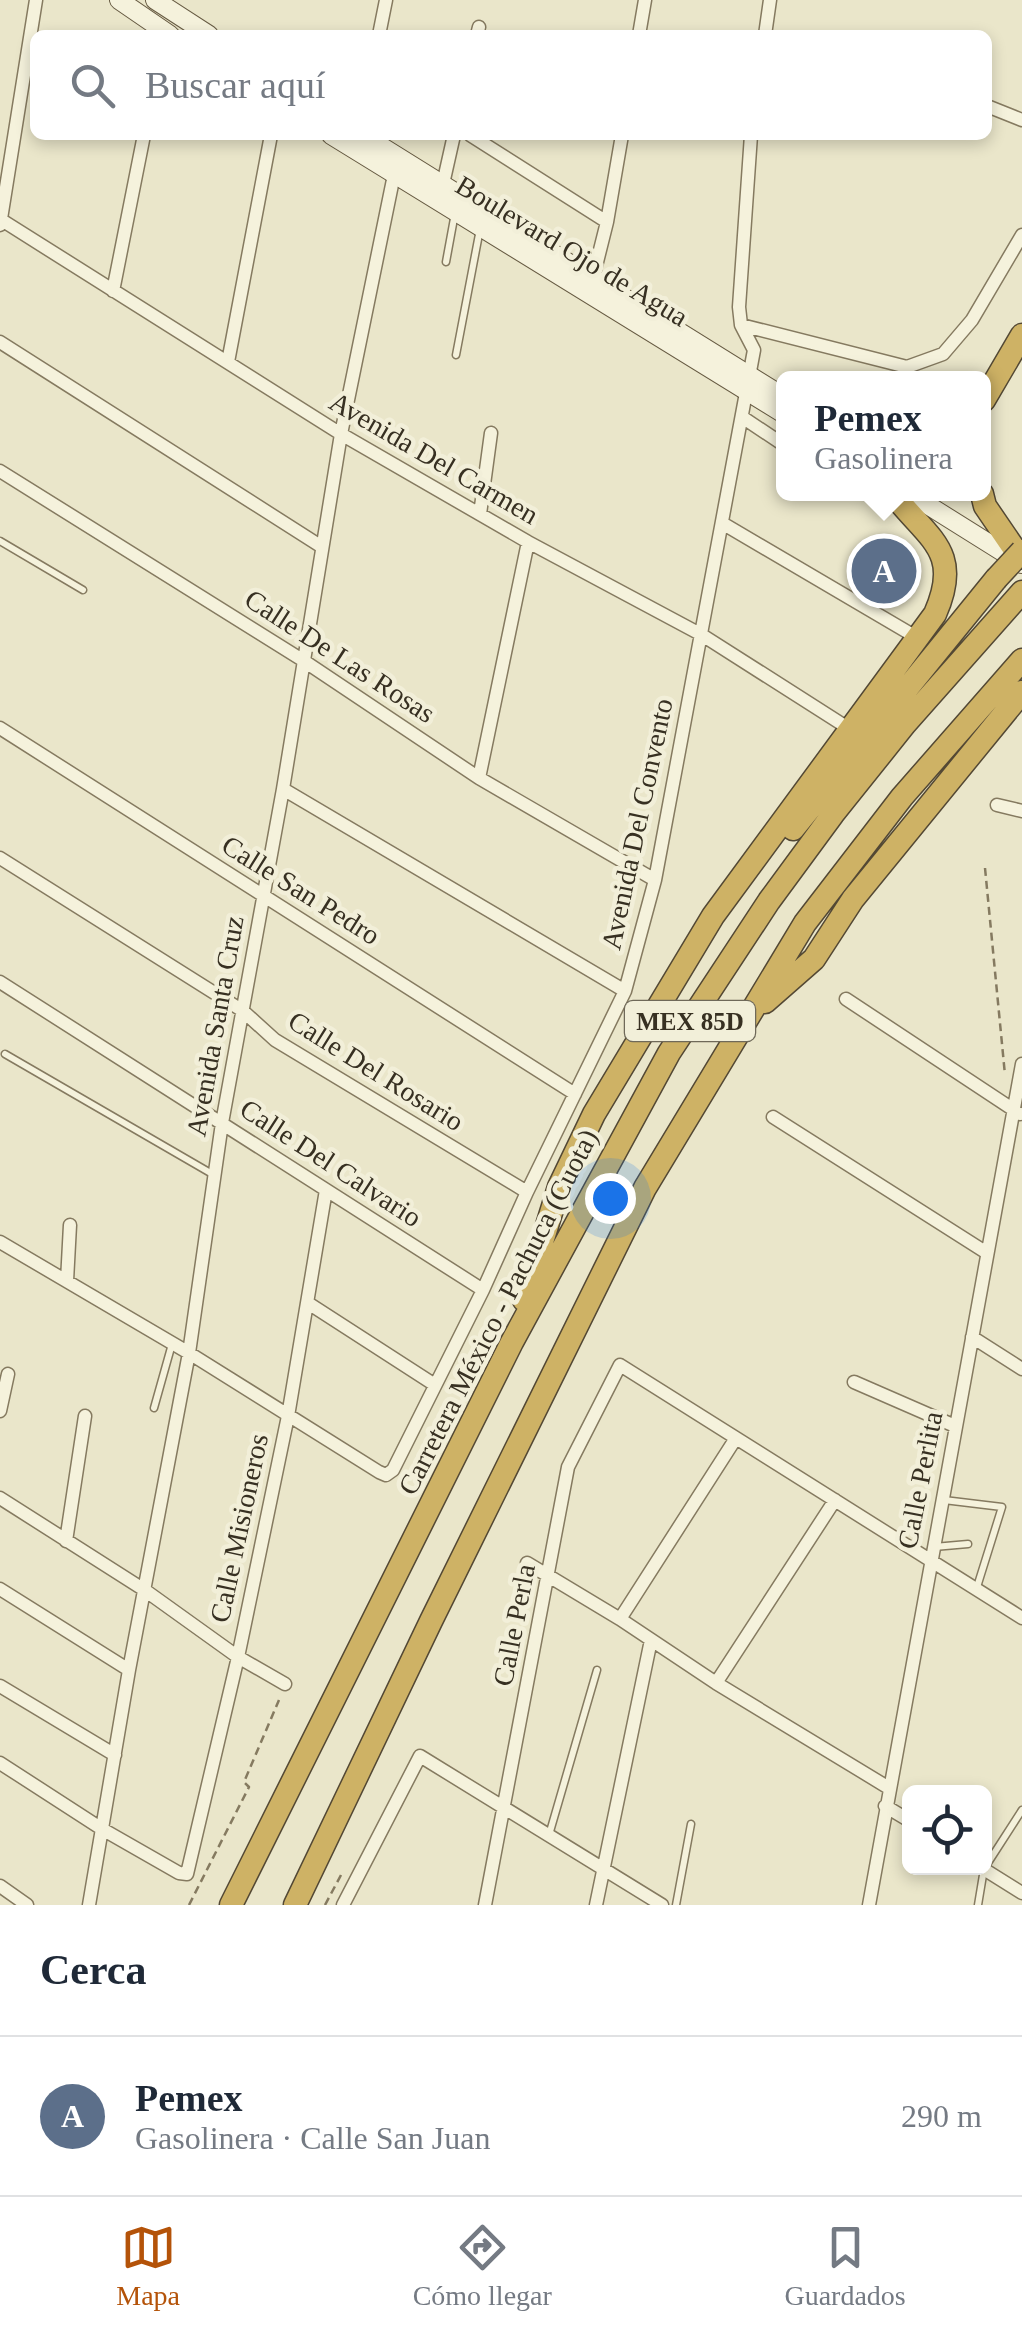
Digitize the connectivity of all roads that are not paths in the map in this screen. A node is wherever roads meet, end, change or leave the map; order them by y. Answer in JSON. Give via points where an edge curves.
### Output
{"nodes":[{"id":1,"x":36,"y":0,"type":"edge"},
{"id":2,"x":119,"y":0,"type":"edge"},
{"id":3,"x":155,"y":0,"type":"edge"},
{"id":4,"x":386,"y":0,"type":"edge"},
{"id":5,"x":645,"y":0,"type":"edge"},
{"id":6,"x":770,"y":0,"type":"edge"},
{"id":7,"x":31,"y":30,"type":"edge"},
{"id":8,"x":160,"y":30,"type":"edge"},
{"id":9,"x":201,"y":30,"type":"edge"},
{"id":10,"x":379,"y":30,"type":"edge"},
{"id":11,"x":640,"y":30,"type":"edge"},
{"id":12,"x":767,"y":30,"type":"edge"},
{"id":13,"x":30,"y":37,"type":"edge"},
{"id":14,"x":992,"y":108,"type":"edge"},
{"id":15,"x":1022,"y":120,"type":"edge"},
{"id":16,"x":143,"y":140,"type":"edge"},
{"id":17,"x":270,"y":140,"type":"edge"},
{"id":18,"x":359,"y":140,"type":"edge"},
{"id":19,"x":453,"y":140,"type":"edge"},
{"id":20,"x":478,"y":140,"type":"edge"},
{"id":21,"x":621,"y":140,"type":"edge"},
{"id":22,"x":751,"y":140,"type":"edge"},
{"id":23,"x":396,"y":166,"type":"junction"},
{"id":24,"x":443,"y":184,"type":"junction"},
{"id":25,"x":455,"y":212,"type":"junction"},
{"id":26,"x":0,"y":221,"type":"edge"},
{"id":27,"x":607,"y":222,"type":"junction"},
{"id":28,"x":480,"y":227,"type":"junction"},
{"id":29,"x":1022,"y":235,"type":"edge"},
{"id":30,"x":446,"y":262,"type":"dead end"},
{"id":31,"x":593,"y":278,"type":"junction"},
{"id":32,"x":113,"y":291,"type":"junction"},
{"id":33,"x":741,"y":325,"type":"junction"},
{"id":34,"x":1022,"y":334,"type":"edge"},
{"id":35,"x":0,"y":342,"type":"edge"},
{"id":36,"x":456,"y":355,"type":"dead end"},
{"id":37,"x":228,"y":362,"type":"junction"},
{"id":38,"x":748,"y":382,"type":"junction"},
{"id":39,"x":991,"y":388,"type":"edge"},
{"id":40,"x":776,"y":394,"type":"edge"},
{"id":41,"x":776,"y":407,"type":"edge"},
{"id":42,"x":742,"y":417,"type":"junction"},
{"id":43,"x":491,"y":433,"type":"dead end"},
{"id":44,"x":341,"y":434,"type":"junction"},
{"id":45,"x":776,"y":440,"type":"edge"},
{"id":46,"x":0,"y":471,"type":"edge"},
{"id":47,"x":899,"y":501,"type":"edge"},
{"id":48,"x":923,"y":501,"type":"edge"},
{"id":49,"x":942,"y":501,"type":"edge"},
{"id":50,"x":984,"y":501,"type":"edge"},
{"id":51,"x":480,"y":514,"type":"junction"},
{"id":52,"x":722,"y":523,"type":"junction"},
{"id":53,"x":0,"y":541,"type":"edge"},
{"id":54,"x":528,"y":542,"type":"junction"},
{"id":55,"x":322,"y":547,"type":"junction"},
{"id":56,"x":1020,"y":554,"type":"edge"},
{"id":57,"x":82,"y":590,"type":"dead end"},
{"id":58,"x":1022,"y":592,"type":"edge"},
{"id":59,"x":702,"y":635,"type":"junction"},
{"id":60,"x":916,"y":637,"type":"junction"},
{"id":61,"x":304,"y":660,"type":"junction"},
{"id":62,"x":1022,"y":660,"type":"edge"},
{"id":63,"x":1022,"y":692,"type":"edge"},
{"id":64,"x":0,"y":728,"type":"edge"},
{"id":65,"x":848,"y":728,"type":"junction"},
{"id":66,"x":479,"y":778,"type":"junction"},
{"id":67,"x":283,"y":789,"type":"junction"},
{"id":68,"x":997,"y":805,"type":"dead end"},
{"id":69,"x":1022,"y":811,"type":"edge"},
{"id":70,"x":0,"y":858,"type":"edge"},
{"id":71,"x":655,"y":880,"type":"junction"},
{"id":72,"x":264,"y":896,"type":"junction"},
{"id":73,"x":713,"y":916,"type":"junction"},
{"id":74,"x":0,"y":982,"type":"edge"},
{"id":75,"x":625,"y":991,"type":"junction"},
{"id":76,"x":846,"y":1000,"type":"dead end"},
{"id":77,"x":243,"y":1010,"type":"junction"},
{"id":78,"x":747,"y":1017,"type":"junction"},
{"id":79,"x":5,"y":1054,"type":"dead end"},
{"id":80,"x":1022,"y":1064,"type":"edge"},
{"id":81,"x":575,"y":1094,"type":"junction"},
{"id":82,"x":1018,"y":1108,"type":"edge"},
{"id":83,"x":773,"y":1118,"type":"dead end"},
{"id":84,"x":222,"y":1123,"type":"junction"},
{"id":85,"x":214,"y":1175,"type":"junction"},
{"id":86,"x":326,"y":1190,"type":"junction"},
{"id":87,"x":527,"y":1192,"type":"junction"},
{"id":88,"x":70,"y":1226,"type":"dead end"},
{"id":89,"x":0,"y":1242,"type":"edge"},
{"id":90,"x":987,"y":1253,"type":"junction"},
{"id":91,"x":67,"y":1281,"type":"junction"},
{"id":92,"x":484,"y":1290,"type":"junction"},
{"id":93,"x":308,"y":1302,"type":"junction"},
{"id":94,"x":972,"y":1337,"type":"junction"},
{"id":95,"x":512,"y":1342,"type":"junction"},
{"id":96,"x":172,"y":1343,"type":"junction"},
{"id":97,"x":189,"y":1353,"type":"junction"},
{"id":98,"x":1022,"y":1369,"type":"edge"},
{"id":99,"x":8,"y":1374,"type":"dead end"},
{"id":100,"x":854,"y":1382,"type":"dead end"},
{"id":101,"x":435,"y":1385,"type":"junction"},
{"id":102,"x":154,"y":1408,"type":"dead end"},
{"id":103,"x":0,"y":1411,"type":"edge"},
{"id":104,"x":85,"y":1416,"type":"dead end"},
{"id":105,"x":288,"y":1416,"type":"junction"},
{"id":106,"x":956,"y":1426,"type":"junction"},
{"id":107,"x":736,"y":1438,"type":"junction"},
{"id":108,"x":0,"y":1498,"type":"edge"},
{"id":109,"x":942,"y":1499,"type":"junction"},
{"id":110,"x":834,"y":1500,"type":"junction"},
{"id":111,"x":66,"y":1542,"type":"junction"},
{"id":112,"x":968,"y":1544,"type":"dead end"},
{"id":113,"x":932,"y":1553,"type":"junction"},
{"id":114,"x":527,"y":1563,"type":"dead end"},
{"id":115,"x":548,"y":1577,"type":"junction"},
{"id":116,"x":976,"y":1588,"type":"junction"},
{"id":117,"x":0,"y":1589,"type":"edge"},
{"id":118,"x":146,"y":1591,"type":"junction"},
{"id":119,"x":1022,"y":1618,"type":"edge"},
{"id":120,"x":620,"y":1619,"type":"junction"},
{"id":121,"x":652,"y":1640,"type":"junction"},
{"id":122,"x":238,"y":1656,"type":"junction"},
{"id":123,"x":129,"y":1670,"type":"junction"},
{"id":124,"x":597,"y":1670,"type":"dead end"},
{"id":125,"x":286,"y":1684,"type":"road end"},
{"id":126,"x":716,"y":1684,"type":"junction"},
{"id":127,"x":0,"y":1686,"type":"edge"},
{"id":128,"x":115,"y":1755,"type":"junction"},
{"id":129,"x":0,"y":1763,"type":"edge"},
{"id":130,"x":890,"y":1788,"type":"junction"},
{"id":131,"x":885,"y":1806,"type":"junction"},
{"id":132,"x":504,"y":1810,"type":"junction"},
{"id":133,"x":1022,"y":1810,"type":"edge"},
{"id":134,"x":902,"y":1817,"type":"edge"},
{"id":135,"x":691,"y":1824,"type":"dead end"},
{"id":136,"x":102,"y":1829,"type":"junction"},
{"id":137,"x":549,"y":1836,"type":"junction"},
{"id":138,"x":992,"y":1855,"type":"edge"},
{"id":139,"x":605,"y":1868,"type":"junction"},
{"id":140,"x":992,"y":1874,"type":"edge"},
{"id":141,"x":982,"y":1875,"type":"edge"},
{"id":142,"x":0,"y":1886,"type":"edge"},
{"id":143,"x":1022,"y":1893,"type":"edge"},
{"id":144,"x":27,"y":1905,"type":"edge"},
{"id":145,"x":89,"y":1905,"type":"edge"},
{"id":146,"x":231,"y":1905,"type":"edge"},
{"id":147,"x":295,"y":1905,"type":"edge"},
{"id":148,"x":342,"y":1905,"type":"edge"},
{"id":149,"x":485,"y":1905,"type":"edge"},
{"id":150,"x":596,"y":1905,"type":"edge"},
{"id":151,"x":662,"y":1905,"type":"edge"},
{"id":152,"x":676,"y":1905,"type":"edge"},
{"id":153,"x":869,"y":1905,"type":"edge"},
{"id":154,"x":978,"y":1905,"type":"edge"}],
"edges":[{"from":1,"to":7,"type":"street"},
{"from":2,"to":8,"type":"main road"},
{"from":3,"to":9,"type":"main road"},
{"from":4,"to":10,"type":"street"},
{"from":5,"to":11,"type":"street"},
{"from":6,"to":12,"type":"street"},
{"from":13,"to":26,"type":"street"},
{"from":14,"to":15,"type":"street"},
{"from":16,"to":32,"type":"street"},
{"from":17,"to":37,"type":"street"},
{"from":18,"to":23,"type":"main road","name":"Boulevard Ojo de Agua"},
{"from":19,"to":24,"type":"street"},
{"from":20,"to":27,"type":"street"},
{"from":21,"to":27,"type":"street"},
{"from":22,"to":33,"type":"street","name":"Avenida Del Convento"},
{"from":23,"to":24,"type":"main road","name":"Boulevard Ojo de Agua"},
{"from":23,"to":25,"type":"main road","name":"Boulevard Ojo de Agua"},
{"from":23,"to":44,"type":"street","name":"Avenida Santa Cruz"},
{"from":24,"to":31,"type":"main road","name":"Boulevard Ojo de Agua"},
{"from":25,"to":28,"type":"main road","name":"Boulevard Ojo de Agua"},
{"from":25,"to":30,"type":"lane"},
{"from":26,"to":32,"type":"street","name":"Avenida Del Carmen"},
{"from":27,"to":31,"type":"street"},
{"from":28,"to":36,"type":"lane"},
{"from":28,"to":38,"type":"main road","name":"Boulevard Ojo de Agua"},
{"from":29,"to":33,"type":"street","via":[[944,354],[906,367]]},
{"from":31,"to":38,"type":"main road","name":"Boulevard Ojo de Agua"},
{"from":32,"to":37,"type":"street","name":"Avenida Del Carmen"},
{"from":33,"to":38,"type":"street","name":"Avenida Del Convento","via":[[754,350]]},
{"from":34,"to":39,"type":"highway"},
{"from":35,"to":55,"type":"street"},
{"from":37,"to":44,"type":"street","name":"Avenida Del Carmen"},
{"from":38,"to":40,"type":"main road","name":"Boulevard Ojo de Agua"},
{"from":38,"to":41,"type":"main road","name":"Boulevard Ojo de Agua"},
{"from":38,"to":42,"type":"street","name":"Avenida Del Convento"},
{"from":42,"to":45,"type":"street"},
{"from":42,"to":52,"type":"street","name":"Avenida Del Convento"},
{"from":43,"to":51,"type":"street"},
{"from":44,"to":51,"type":"street","name":"Avenida Del Carmen"},
{"from":44,"to":55,"type":"street","name":"Avenida Santa Cruz"},
{"from":46,"to":61,"type":"street","name":"Calle De Las Rosas"},
{"from":47,"to":60,"type":"highway","via":[[946,563],[947,588]]},
{"from":48,"to":56,"type":"main road"},
{"from":49,"to":56,"type":"main road"},
{"from":50,"to":56,"type":"highway"},
{"from":51,"to":54,"type":"street","name":"Avenida Del Carmen"},
{"from":52,"to":59,"type":"street","name":"Avenida Del Convento"},
{"from":52,"to":60,"type":"street"},
{"from":53,"to":57,"type":"lane"},
{"from":54,"to":59,"type":"street","name":"Avenida Del Carmen"},
{"from":54,"to":66,"type":"street"},
{"from":55,"to":61,"type":"street","name":"Avenida Santa Cruz"},
{"from":56,"to":73,"type":"highway","bridge":true,"via":[[754,878]]},
{"from":58,"to":95,"type":"highway","name":"Carretera México - Pachuca (Cuota)","number":"MEX 85D","via":[[905,724],[769,902],[637,1108]]},
{"from":59,"to":65,"type":"street","name":"Avenida Del Carmen"},
{"from":59,"to":71,"type":"street","name":"Avenida Del Convento"},
{"from":60,"to":65,"type":"highway"},
{"from":61,"to":66,"type":"street","name":"Calle De Las Rosas"},
{"from":61,"to":67,"type":"street","name":"Avenida Santa Cruz"},
{"from":62,"to":78,"type":"highway","number":"MEX 85D","via":[[902,797],[806,922]]},
{"from":63,"to":78,"type":"highway","via":[[853,899],[814,960]]},
{"from":64,"to":72,"type":"street","name":"Calle San Pedro"},
{"from":65,"to":73,"type":"highway"},
{"from":66,"to":71,"type":"street","name":"Calle De Las Rosas"},
{"from":67,"to":72,"type":"street","name":"Avenida Santa Cruz"},
{"from":67,"to":75,"type":"street"},
{"from":68,"to":69,"type":"street"},
{"from":70,"to":77,"type":"street","name":"Calle Del Rosario"},
{"from":71,"to":75,"type":"street","name":"Avenida Del Convento"},
{"from":72,"to":77,"type":"street","name":"Avenida Santa Cruz"},
{"from":72,"to":81,"type":"street","name":"Calle San Pedro"},
{"from":73,"to":95,"type":"highway","via":[[594,1114],[559,1186]]},
{"from":74,"to":84,"type":"street","name":"Calle Del Calvario"},
{"from":75,"to":81,"type":"street","name":"Avenida Del Convento"},
{"from":76,"to":82,"type":"street"},
{"from":77,"to":84,"type":"street","name":"Avenida Santa Cruz"},
{"from":77,"to":87,"type":"street","name":"Calle Del Rosario","via":[[276,1040]]},
{"from":78,"to":147,"type":"highway","number":"MEX 85D","via":[[645,1188]]},
{"from":79,"to":85,"type":"lane"},
{"from":80,"to":82,"type":"street","name":"Calle Perlita"},
{"from":81,"to":87,"type":"street","name":"Avenida Del Convento"},
{"from":82,"to":90,"type":"street","name":"Calle Perlita"},
{"from":83,"to":90,"type":"street"},
{"from":84,"to":85,"type":"street","name":"Avenida Santa Cruz"},
{"from":84,"to":86,"type":"street","name":"Calle Del Calvario"},
{"from":85,"to":97,"type":"street","name":"Avenida Santa Cruz"},
{"from":86,"to":92,"type":"street","name":"Calle Del Calvario"},
{"from":86,"to":93,"type":"street","name":"Calle Misioneros"},
{"from":87,"to":92,"type":"street","name":"Avenida Del Convento"},
{"from":88,"to":91,"type":"street"},
{"from":89,"to":91,"type":"street"},
{"from":90,"to":94,"type":"street","name":"Calle Perlita"},
{"from":91,"to":96,"type":"street"},
{"from":92,"to":101,"type":"street","name":"Avenida Del Convento"},
{"from":93,"to":101,"type":"street"},
{"from":93,"to":105,"type":"street","name":"Calle Misioneros"},
{"from":94,"to":98,"type":"street"},
{"from":94,"to":106,"type":"street","name":"Calle Perlita"},
{"from":95,"to":146,"type":"highway","name":"Carretera México - Pachuca (Cuota)","number":"MEX 85D"},
{"from":96,"to":97,"type":"street"},
{"from":96,"to":102,"type":"lane"},
{"from":97,"to":105,"type":"street"},
{"from":97,"to":118,"type":"street","name":"Avenida Santa Cruz"},
{"from":99,"to":103,"type":"street"},
{"from":100,"to":106,"type":"street"},
{"from":101,"to":105,"type":"street","name":"Avenida Del Convento","via":[[386,1475]]},
{"from":104,"to":111,"type":"street"},
{"from":105,"to":122,"type":"street","name":"Calle Misioneros"},
{"from":106,"to":109,"type":"street","name":"Calle Perlita"},
{"from":107,"to":110,"type":"street"},
{"from":107,"to":115,"type":"street","name":"Calle Perla","via":[[620,1366],[568,1467]]},
{"from":107,"to":120,"type":"street"},
{"from":108,"to":111,"type":"street"},
{"from":109,"to":113,"type":"street","name":"Calle Perlita"},
{"from":109,"to":116,"type":"lane","via":[[1002,1508]]},
{"from":110,"to":113,"type":"street"},
{"from":110,"to":126,"type":"street"},
{"from":111,"to":118,"type":"street"},
{"from":112,"to":113,"type":"lane"},
{"from":113,"to":116,"type":"street"},
{"from":113,"to":130,"type":"street","name":"Calle Perlita"},
{"from":114,"to":115,"type":"street"},
{"from":115,"to":120,"type":"street"},
{"from":115,"to":132,"type":"street","name":"Calle Perla"},
{"from":116,"to":119,"type":"street"},
{"from":117,"to":123,"type":"street"},
{"from":118,"to":122,"type":"street"},
{"from":118,"to":123,"type":"street","name":"Avenida Santa Cruz"},
{"from":120,"to":121,"type":"street"},
{"from":121,"to":126,"type":"street"},
{"from":121,"to":139,"type":"street"},
{"from":122,"to":125,"type":"street"},
{"from":122,"to":136,"type":"street","name":"Calle Misioneros","via":[[187,1874]]},
{"from":123,"to":128,"type":"street","name":"Avenida Santa Cruz"},
{"from":124,"to":137,"type":"lane"},
{"from":126,"to":130,"type":"street"},
{"from":127,"to":128,"type":"street"},
{"from":128,"to":136,"type":"street","name":"Avenida Santa Cruz"},
{"from":129,"to":136,"type":"street"},
{"from":130,"to":131,"type":"street","name":"Calle Perlita"},
{"from":131,"to":134,"type":"street"},
{"from":131,"to":153,"type":"street","name":"Calle Perlita"},
{"from":132,"to":137,"type":"street"},
{"from":132,"to":148,"type":"street","via":[[420,1756]]},
{"from":132,"to":149,"type":"street","name":"Calle Perla"},
{"from":133,"to":138,"type":"lane"},
{"from":135,"to":152,"type":"lane"},
{"from":136,"to":145,"type":"street","name":"Avenida Santa Cruz"},
{"from":137,"to":139,"type":"street"},
{"from":139,"to":150,"type":"street"},
{"from":139,"to":151,"type":"street"},
{"from":140,"to":143,"type":"street"},
{"from":141,"to":154,"type":"lane"},
{"from":142,"to":144,"type":"street"}]}
